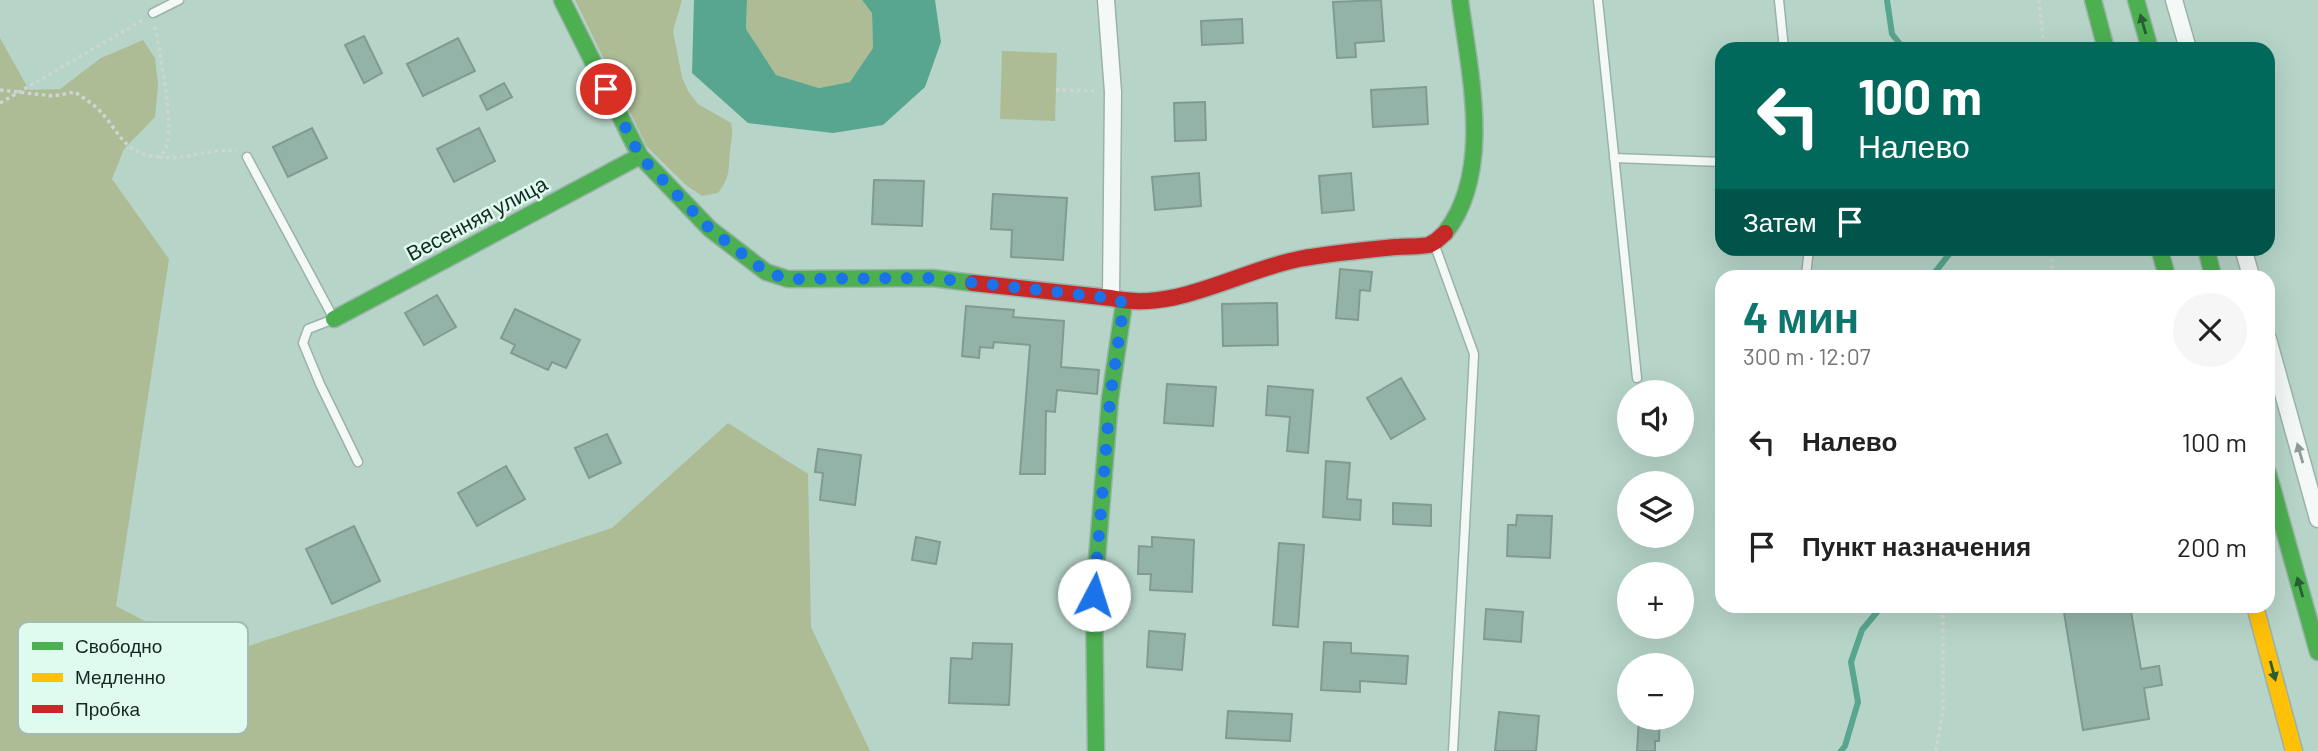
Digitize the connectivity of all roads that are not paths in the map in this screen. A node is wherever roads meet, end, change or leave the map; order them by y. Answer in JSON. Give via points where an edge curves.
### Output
{"nodes":[{"id":1,"x":179,"y":0,"type":"edge"},
{"id":2,"x":562,"y":0,"type":"edge"},
{"id":3,"x":1106,"y":0,"type":"edge"},
{"id":4,"x":1460,"y":0,"type":"edge"},
{"id":5,"x":1598,"y":0,"type":"edge"},
{"id":6,"x":1779,"y":0,"type":"edge"},
{"id":7,"x":2093,"y":0,"type":"edge"},
{"id":8,"x":2136,"y":0,"type":"edge"},
{"id":9,"x":2174,"y":0,"type":"edge"},
{"id":10,"x":153,"y":13,"type":"road end"},
{"id":11,"x":1783,"y":42,"type":"edge"},
{"id":12,"x":2104,"y":42,"type":"edge"},
{"id":13,"x":2148,"y":42,"type":"edge"},
{"id":14,"x":2186,"y":42,"type":"edge"},
{"id":15,"x":640,"y":156,"type":"junction"},
{"id":16,"x":247,"y":157,"type":"road end"},
{"id":17,"x":1614,"y":158,"type":"junction"},
{"id":18,"x":1715,"y":162,"type":"edge"},
{"id":19,"x":1434,"y":243,"type":"junction"},
{"id":20,"x":1118,"y":301,"type":"junction"},
{"id":21,"x":334,"y":319,"type":"junction"},
{"id":22,"x":2275,"y":364,"type":"edge"},
{"id":23,"x":1637,"y":378,"type":"dead end"},
{"id":24,"x":358,"y":462,"type":"dead end"},
{"id":25,"x":2275,"y":498,"type":"edge"},
{"id":26,"x":2318,"y":519,"type":"edge"},
{"id":27,"x":2257,"y":613,"type":"edge"},
{"id":28,"x":2318,"y":652,"type":"edge"},
{"id":29,"x":1096,"y":751,"type":"edge"},
{"id":30,"x":1453,"y":751,"type":"edge"},
{"id":31,"x":2294,"y":751,"type":"edge"}],
"edges":[{"from":1,"to":10,"type":"lane"},
{"from":2,"to":15,"type":"street"},
{"from":3,"to":20,"type":"street"},
{"from":4,"to":19,"type":"street","via":[[1475,128],[1471,169],[1465,201]]},
{"from":5,"to":17,"type":"lane"},
{"from":6,"to":11,"type":"lane"},
{"from":7,"to":12,"type":"street"},
{"from":13,"to":8,"type":"street","one_way":true},
{"from":9,"to":14,"type":"street"},
{"from":15,"to":20,"type":"street","via":[[710,229],[766,272],[788,279],[932,278]]},
{"from":15,"to":21,"type":"street","name":"Весенняя улица"},
{"from":16,"to":21,"type":"lane"},
{"from":17,"to":18,"type":"lane"},
{"from":17,"to":23,"type":"lane"},
{"from":19,"to":20,"type":"street","via":[[1277,264],[1164,300]]},
{"from":19,"to":30,"type":"lane","via":[[1474,354]]},
{"from":20,"to":29,"type":"street","via":[[1094,595]]},
{"from":21,"to":24,"type":"lane","via":[[308,330],[303,343]]},
{"from":26,"to":22,"type":"street","one_way":true},
{"from":28,"to":25,"type":"street","one_way":true},
{"from":27,"to":31,"type":"street","one_way":true}]}
